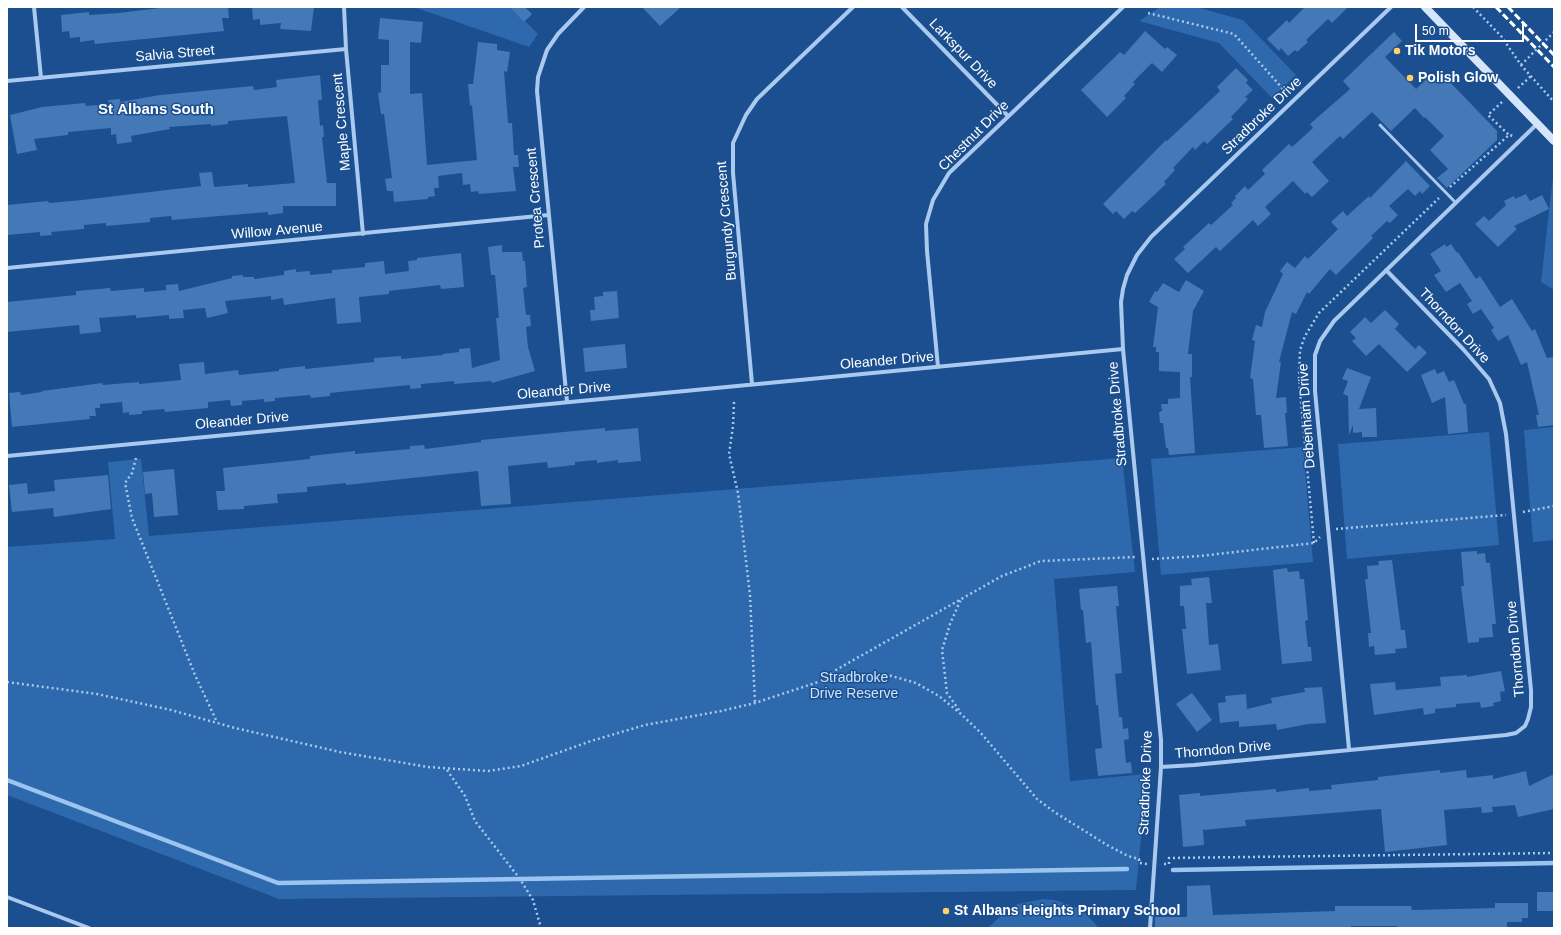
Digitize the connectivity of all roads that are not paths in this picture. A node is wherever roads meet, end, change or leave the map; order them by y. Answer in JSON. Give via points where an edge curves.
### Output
{"nodes":[{"id":1,"x":34,"y":7,"type":"edge"},
{"id":2,"x":344,"y":7,"type":"edge"},
{"id":3,"x":584,"y":7,"type":"edge"},
{"id":4,"x":853,"y":7,"type":"edge"},
{"id":5,"x":902,"y":7,"type":"edge"},
{"id":6,"x":1123,"y":7,"type":"edge"},
{"id":7,"x":1391,"y":7,"type":"edge"},
{"id":8,"x":1425,"y":7,"type":"edge"},
{"id":9,"x":346,"y":49,"type":"junction"},
{"id":10,"x":41,"y":78,"type":"junction"},
{"id":11,"x":7,"y":81,"type":"edge"},
{"id":12,"x":1008,"y":116,"type":"junction"},
{"id":13,"x":1538,"y":123,"type":"junction"},
{"id":14,"x":1380,"y":125,"type":"dead end"},
{"id":15,"x":1554,"y":141,"type":"edge"},
{"id":16,"x":1456,"y":203,"type":"junction"},
{"id":17,"x":548,"y":216,"type":"junction"},
{"id":18,"x":363,"y":234,"type":"junction"},
{"id":19,"x":7,"y":268,"type":"edge"},
{"id":20,"x":1386,"y":270,"type":"junction"},
{"id":21,"x":1124,"y":349,"type":"junction"},
{"id":22,"x":938,"y":367,"type":"junction"},
{"id":23,"x":752,"y":384,"type":"junction"},
{"id":24,"x":567,"y":402,"type":"junction"},
{"id":25,"x":7,"y":456,"type":"edge"},
{"id":26,"x":1349,"y":749,"type":"junction"},
{"id":27,"x":1161,"y":767,"type":"junction"},
{"id":28,"x":7,"y":897,"type":"edge"},
{"id":29,"x":89,"y":928,"type":"edge"},
{"id":30,"x":1150,"y":928,"type":"edge"}],
"edges":[{"from":1,"to":10,"type":"street"},
{"from":2,"to":9,"type":"street","name":"Maple Crescent"},
{"from":3,"to":17,"type":"street","name":"Protea Crescent","via":[[558,34],[547,50],[538,77]]},
{"from":4,"to":23,"type":"street","name":"Burgundy Crescent","via":[[757,99],[740,125],[733,143],[732,173]]},
{"from":5,"to":12,"type":"street","name":"Larkspur Drive"},
{"from":6,"to":12,"type":"street","name":"Chestnut Drive"},
{"from":7,"to":21,"type":"street","name":"Stradbroke Drive","via":[[1151,237],[1126,275],[1120,302]]},
{"from":8,"to":13,"type":"main road"},
{"from":9,"to":10,"type":"street","name":"Salvia Street"},
{"from":9,"to":18,"type":"street","name":"Maple Crescent"},
{"from":10,"to":11,"type":"street","name":"Salvia Street"},
{"from":12,"to":22,"type":"street","name":"Chestnut Drive","via":[[949,173],[933,200],[926,224]]},
{"from":13,"to":15,"type":"main road"},
{"from":13,"to":16,"type":"street","name":"Debenham Drive"},
{"from":14,"to":16,"type":"lane"},
{"from":16,"to":20,"type":"street","name":"Debenham Drive"},
{"from":17,"to":18,"type":"street","name":"Willow Avenue"},
{"from":17,"to":24,"type":"street","name":"Protea Crescent"},
{"from":18,"to":19,"type":"street","name":"Willow Avenue"},
{"from":20,"to":26,"type":"street","name":"Debenham Drive","via":[[1327,329],[1315,355],[1315,391]]},
{"from":20,"to":26,"type":"street","name":"Thorndon Drive","via":[[1489,379],[1500,403],[1514,514],[1531,707],[1525,726],[1516,733],[1506,736]]},
{"from":21,"to":22,"type":"street","name":"Oleander Drive"},
{"from":21,"to":27,"type":"street","name":"Stradbroke Drive","via":[[1159,716]]},
{"from":22,"to":23,"type":"street","name":"Oleander Drive"},
{"from":23,"to":24,"type":"street","name":"Oleander Drive"},
{"from":24,"to":25,"type":"street","name":"Oleander Drive"},
{"from":26,"to":27,"type":"street","name":"Thorndon Drive"},
{"from":27,"to":30,"type":"street","name":"Stradbroke Drive"},
{"from":28,"to":29,"type":"street"}]}
